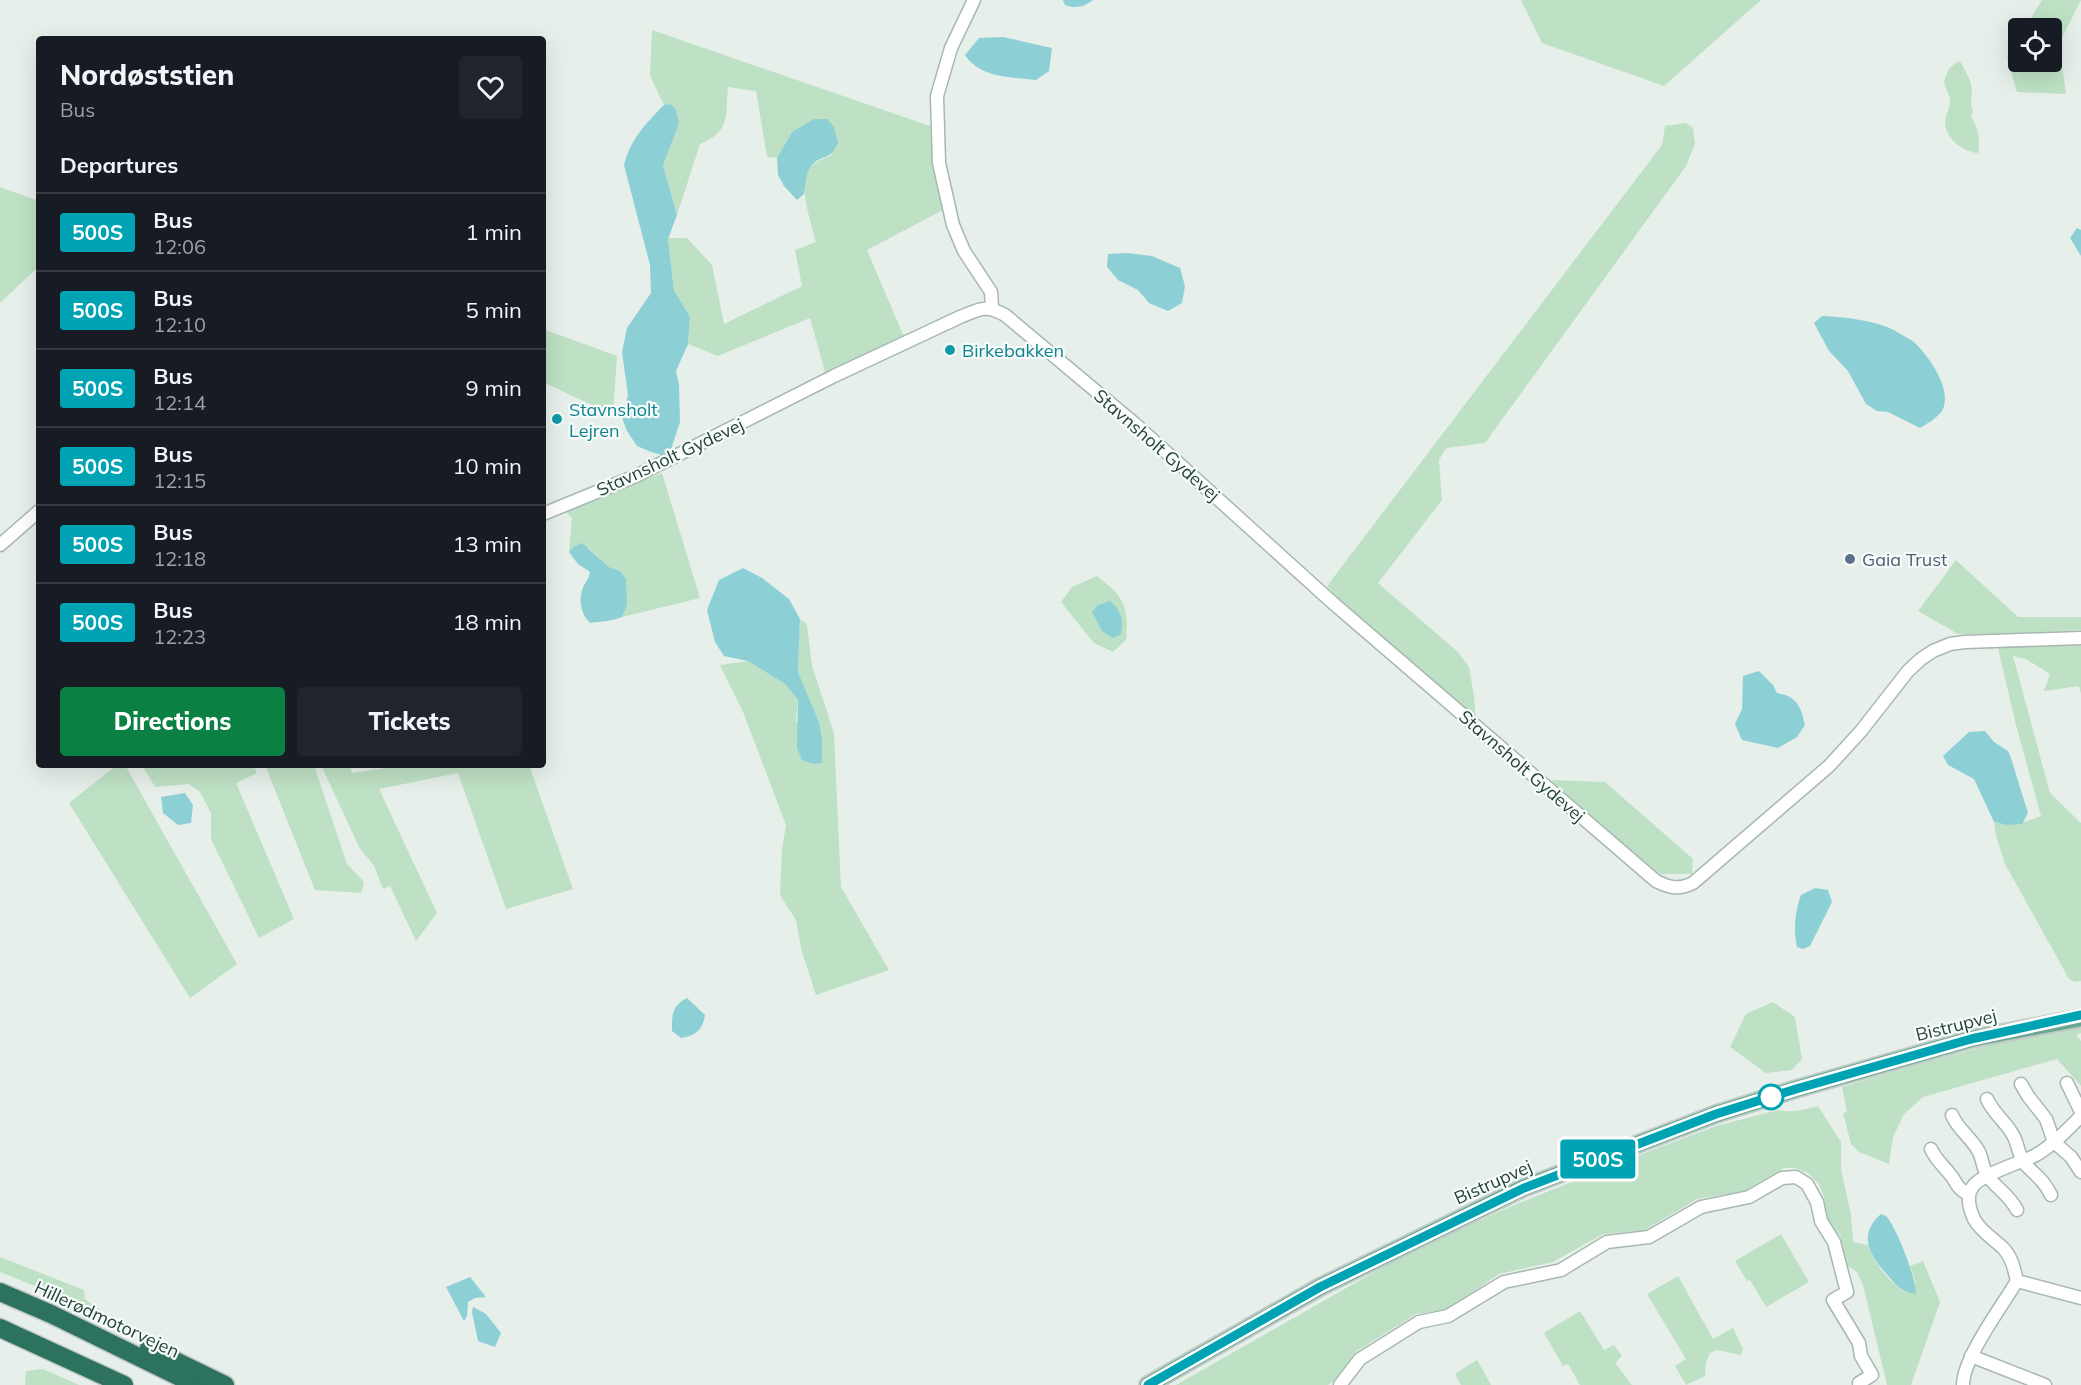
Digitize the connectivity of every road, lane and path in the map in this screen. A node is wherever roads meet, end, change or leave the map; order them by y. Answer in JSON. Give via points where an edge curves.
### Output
{"nodes":[{"id":1,"x":974,"y":0,"type":"edge"},
{"id":2,"x":992,"y":308,"type":"junction"},
{"id":3,"x":546,"y":513,"type":"edge"},
{"id":4,"x":36,"y":514,"type":"edge"},
{"id":5,"x":0,"y":545,"type":"edge"},
{"id":6,"x":2081,"y":638,"type":"edge"},
{"id":7,"x":2081,"y":1016,"type":"edge"},
{"id":8,"x":2067,"y":1083,"type":"dead end"},
{"id":9,"x":2021,"y":1084,"type":"dead end"},
{"id":10,"x":1987,"y":1099,"type":"dead end"},
{"id":11,"x":2081,"y":1114,"type":"edge"},
{"id":12,"x":1952,"y":1115,"type":"dead end"},
{"id":13,"x":2054,"y":1142,"type":"junction"},
{"id":14,"x":1931,"y":1149,"type":"dead end"},
{"id":15,"x":2022,"y":1162,"type":"junction"},
{"id":16,"x":2081,"y":1172,"type":"edge"},
{"id":17,"x":1987,"y":1177,"type":"junction"},
{"id":18,"x":1968,"y":1194,"type":"junction"},
{"id":19,"x":2051,"y":1195,"type":"dead end"},
{"id":20,"x":2017,"y":1210,"type":"dead end"},
{"id":21,"x":2017,"y":1281,"type":"junction"},
{"id":22,"x":0,"y":1292,"type":"edge"},
{"id":23,"x":2081,"y":1298,"type":"edge"},
{"id":24,"x":51,"y":1314,"type":"junction"},
{"id":25,"x":0,"y":1328,"type":"edge"},
{"id":26,"x":1971,"y":1356,"type":"junction"},
{"id":27,"x":1859,"y":1383,"type":"dead end"},
{"id":28,"x":124,"y":1385,"type":"edge"},
{"id":29,"x":196,"y":1385,"type":"edge"},
{"id":30,"x":225,"y":1385,"type":"edge"},
{"id":31,"x":1148,"y":1385,"type":"edge"},
{"id":32,"x":1340,"y":1385,"type":"edge"},
{"id":33,"x":1963,"y":1385,"type":"edge"},
{"id":34,"x":2044,"y":1385,"type":"edge"}],
"edges":[{"from":1,"to":2,"type":"street","via":[[951,48],[937,96],[939,163],[953,225],[964,251],[991,292]]},
{"from":2,"to":3,"type":"street","name":"Stavnsholt Gydevej","via":[[960,317],[638,475]]},
{"from":2,"to":6,"type":"street","name":"Stavnsholt Gydevej","via":[[1134,423],[1333,603],[1656,881],[1670,887],[1681,889],[1693,883],[1829,766],[1908,671],[1933,651],[1965,642]]},
{"from":4,"to":5,"type":"street"},
{"from":7,"to":31,"type":"main road","name":"Bistrupvej","via":[[1971,1039],[1787,1092],[1716,1114],[1524,1188],[1320,1287]]},
{"from":8,"to":11,"type":"street"},
{"from":9,"to":13,"type":"street","via":[[2046,1119]]},
{"from":10,"to":15,"type":"street","via":[[2014,1137]]},
{"from":11,"to":13,"type":"street"},
{"from":12,"to":17,"type":"street","via":[[1979,1152]]},
{"from":13,"to":15,"type":"street"},
{"from":13,"to":16,"type":"street"},
{"from":14,"to":18,"type":"street","via":[[1957,1188]]},
{"from":15,"to":17,"type":"street"},
{"from":15,"to":19,"type":"street","via":[[2045,1183]]},
{"from":17,"to":18,"type":"street","via":[[1974,1184]]},
{"from":17,"to":20,"type":"street"},
{"from":18,"to":21,"type":"street","via":[[1976,1222],[2004,1248]]},
{"from":21,"to":23,"type":"street"},
{"from":21,"to":26,"type":"street"},
{"from":22,"to":24,"type":"highway","name":"Hillerødmotorvejen"},
{"from":24,"to":29,"type":"highway","name":"Hillerødmotorvejen"},
{"from":24,"to":30,"type":"highway","via":[[86,1319]]},
{"from":25,"to":28,"type":"highway"},
{"from":26,"to":33,"type":"street"},
{"from":26,"to":34,"type":"street"},
{"from":27,"to":32,"type":"street","via":[[1872,1375],[1861,1356],[1859,1343],[1833,1300],[1846,1292],[1834,1242],[1807,1184],[1796,1177],[1782,1178],[1749,1197],[1701,1207],[1649,1237],[1607,1242],[1561,1269],[1504,1282],[1448,1316],[1419,1322],[1360,1359]]}]}
